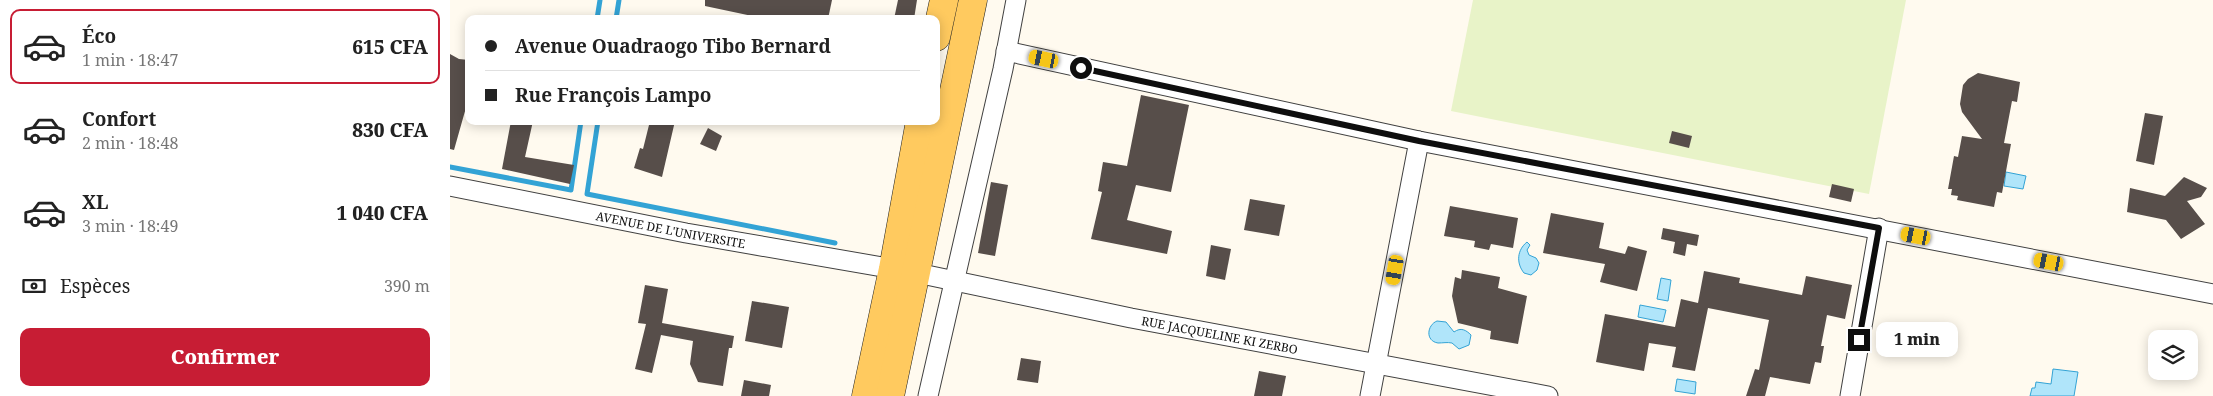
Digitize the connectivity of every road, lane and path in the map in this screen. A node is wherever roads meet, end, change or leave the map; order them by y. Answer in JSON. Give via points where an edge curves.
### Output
{"nodes":[{"id":1,"x":944,"y":0,"type":"edge"},
{"id":2,"x":972,"y":0,"type":"edge"},
{"id":3,"x":1016,"y":0,"type":"edge"},
{"id":4,"x":940,"y":18,"type":"edge"},
{"id":5,"x":1006,"y":51,"type":"junction"},
{"id":6,"x":920,"y":125,"type":"edge"},
{"id":7,"x":1419,"y":141,"type":"junction"},
{"id":8,"x":450,"y":186,"type":"edge"},
{"id":9,"x":1879,"y":228,"type":"junction"},
{"id":10,"x":905,"y":271,"type":"junction"},
{"id":11,"x":955,"y":282,"type":"junction"},
{"id":12,"x":2213,"y":294,"type":"edge"},
{"id":13,"x":1378,"y":363,"type":"junction"},
{"id":14,"x":866,"y":396,"type":"edge"},
{"id":15,"x":890,"y":396,"type":"edge"},
{"id":16,"x":928,"y":396,"type":"edge"},
{"id":17,"x":1370,"y":396,"type":"edge"},
{"id":18,"x":1548,"y":396,"type":"edge"},
{"id":19,"x":1850,"y":396,"type":"edge"}],
"edges":[{"from":1,"to":4,"type":"main road"},
{"from":2,"to":10,"type":"main road"},
{"from":3,"to":5,"type":"street"},
{"from":5,"to":7,"type":"street"},
{"from":5,"to":11,"type":"street"},
{"from":6,"to":10,"type":"main road"},
{"from":7,"to":9,"type":"street"},
{"from":7,"to":13,"type":"street"},
{"from":8,"to":10,"type":"street","name":"AVENUE DE L'UNIVERSITE","via":[[686,233]]},
{"from":9,"to":12,"type":"street"},
{"from":9,"to":19,"type":"street"},
{"from":10,"to":11,"type":"street","name":"RUE JACQUELINE KI ZERBO"},
{"from":10,"to":14,"type":"main road"},
{"from":10,"to":15,"type":"main road"},
{"from":11,"to":13,"type":"street","name":"RUE JACQUELINE KI ZERBO"},
{"from":11,"to":16,"type":"street"},
{"from":13,"to":17,"type":"street"},
{"from":13,"to":18,"type":"street","name":"RUE JACQUELINE KI ZERBO"}]}
